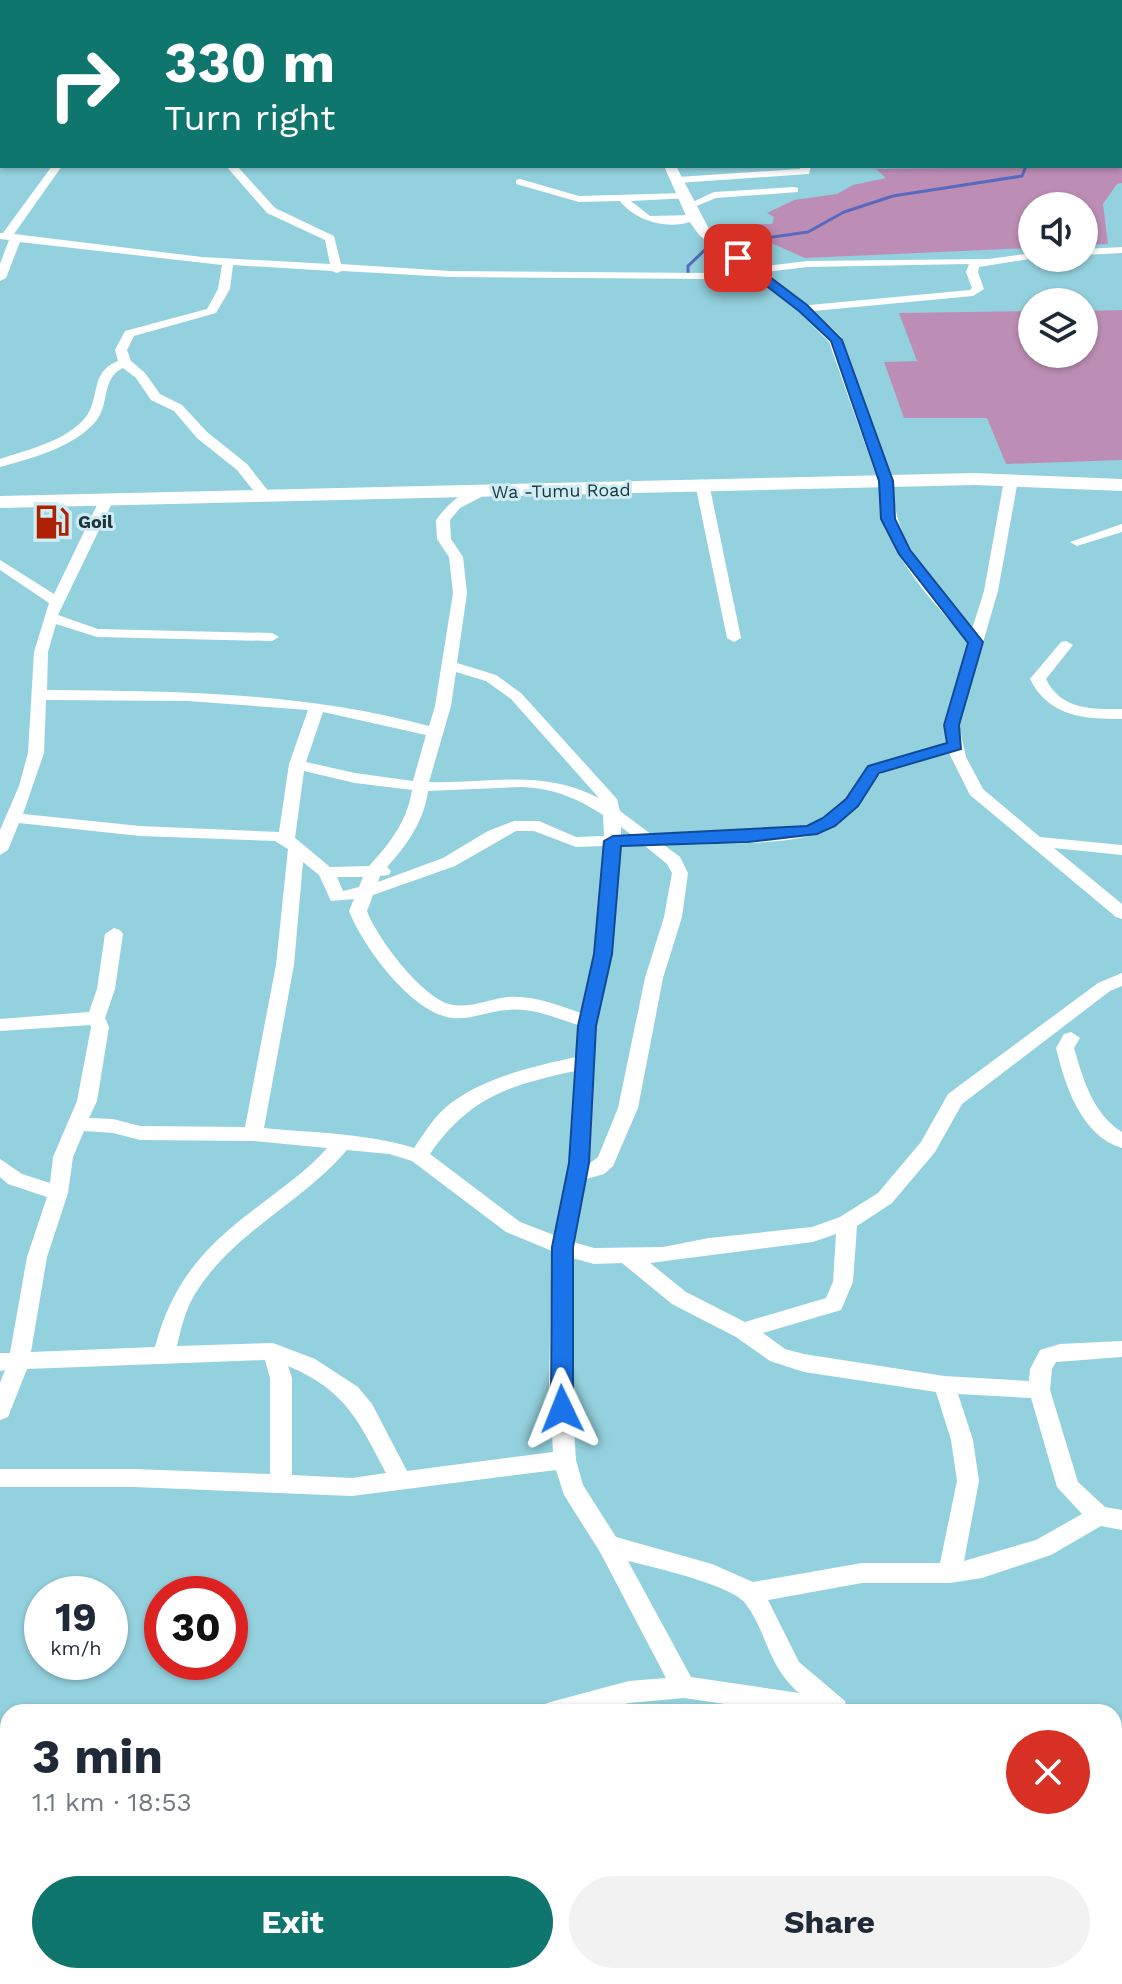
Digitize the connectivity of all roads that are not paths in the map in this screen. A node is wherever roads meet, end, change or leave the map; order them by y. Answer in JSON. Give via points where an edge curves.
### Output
{"nodes":[{"id":1,"x":56,"y":168,"type":"edge"},
{"id":2,"x":234,"y":168,"type":"edge"},
{"id":3,"x":671,"y":168,"type":"edge"},
{"id":4,"x":808,"y":168,"type":"edge"},
{"id":5,"x":678,"y":180,"type":"junction"},
{"id":6,"x":520,"y":182,"type":"dead end"},
{"id":7,"x":794,"y":190,"type":"dead end"},
{"id":8,"x":625,"y":200,"type":"junction"},
{"id":9,"x":690,"y":207,"type":"junction"},
{"id":10,"x":8,"y":237,"type":"edge"},
{"id":11,"x":1122,"y":250,"type":"edge"},
{"id":12,"x":1098,"y":251,"type":"edge"},
{"id":13,"x":1018,"y":257,"type":"edge"},
{"id":14,"x":983,"y":260,"type":"junction"},
{"id":15,"x":228,"y":262,"type":"junction"},
{"id":16,"x":337,"y":270,"type":"junction"},
{"id":17,"x":755,"y":271,"type":"junction"},
{"id":18,"x":0,"y":278,"type":"edge"},
{"id":19,"x":803,"y":308,"type":"junction"},
{"id":20,"x":125,"y":363,"type":"junction"},
{"id":21,"x":0,"y":463,"type":"edge"},
{"id":22,"x":1011,"y":480,"type":"junction"},
{"id":23,"x":886,"y":481,"type":"junction"},
{"id":24,"x":1122,"y":485,"type":"edge"},
{"id":25,"x":703,"y":488,"type":"junction"},
{"id":26,"x":480,"y":492,"type":"junction"},
{"id":27,"x":266,"y":497,"type":"junction"},
{"id":28,"x":106,"y":501,"type":"junction"},
{"id":29,"x":0,"y":502,"type":"edge"},
{"id":30,"x":1122,"y":528,"type":"edge"},
{"id":31,"x":1077,"y":542,"type":"dead end"},
{"id":32,"x":0,"y":564,"type":"edge"},
{"id":33,"x":57,"y":602,"type":"junction"},
{"id":34,"x":50,"y":617,"type":"junction"},
{"id":35,"x":272,"y":637,"type":"dead end"},
{"id":36,"x":734,"y":638,"type":"dead end"},
{"id":37,"x":976,"y":642,"type":"junction"},
{"id":38,"x":1066,"y":645,"type":"dead end"},
{"id":39,"x":450,"y":666,"type":"junction"},
{"id":40,"x":39,"y":695,"type":"junction"},
{"id":41,"x":317,"y":708,"type":"junction"},
{"id":42,"x":1122,"y":714,"type":"edge"},
{"id":43,"x":433,"y":732,"type":"junction"},
{"id":44,"x":956,"y":746,"type":"junction"},
{"id":45,"x":297,"y":764,"type":"junction"},
{"id":46,"x":419,"y":785,"type":"junction"},
{"id":47,"x":613,"y":816,"type":"junction"},
{"id":48,"x":15,"y":818,"type":"junction"},
{"id":49,"x":649,"y":840,"type":"junction"},
{"id":50,"x":613,"y":841,"type":"junction"},
{"id":51,"x":1032,"y":841,"type":"junction"},
{"id":52,"x":291,"y":843,"type":"junction"},
{"id":53,"x":0,"y":850,"type":"edge"},
{"id":54,"x":1122,"y":850,"type":"edge"},
{"id":55,"x":374,"y":871,"type":"junction"},
{"id":56,"x":326,"y":872,"type":"junction"},
{"id":57,"x":416,"y":872,"type":"junction"},
{"id":58,"x":365,"y":893,"type":"junction"},
{"id":59,"x":1122,"y":913,"type":"edge"},
{"id":60,"x":114,"y":934,"type":"dead end"},
{"id":61,"x":1122,"y":979,"type":"edge"},
{"id":62,"x":96,"y":1018,"type":"junction"},
{"id":63,"x":588,"y":1022,"type":"junction"},
{"id":64,"x":0,"y":1025,"type":"edge"},
{"id":65,"x":1071,"y":1038,"type":"dead end"},
{"id":66,"x":585,"y":1062,"type":"junction"},
{"id":67,"x":77,"y":1124,"type":"junction"},
{"id":68,"x":253,"y":1134,"type":"junction"},
{"id":69,"x":344,"y":1141,"type":"junction"},
{"id":70,"x":1122,"y":1141,"type":"edge"},
{"id":71,"x":419,"y":1156,"type":"junction"},
{"id":72,"x":0,"y":1166,"type":"edge"},
{"id":73,"x":577,"y":1174,"type":"junction"},
{"id":74,"x":58,"y":1193,"type":"junction"},
{"id":75,"x":847,"y":1222,"type":"junction"},
{"id":76,"x":562,"y":1247,"type":"junction"},
{"id":77,"x":627,"y":1256,"type":"junction"},
{"id":78,"x":743,"y":1331,"type":"junction"},
{"id":79,"x":1122,"y":1349,"type":"edge"},
{"id":80,"x":273,"y":1351,"type":"junction"},
{"id":81,"x":164,"y":1354,"type":"junction"},
{"id":82,"x":10,"y":1362,"type":"edge"},
{"id":83,"x":944,"y":1385,"type":"junction"},
{"id":84,"x":1039,"y":1390,"type":"junction"},
{"id":85,"x":0,"y":1411,"type":"edge"},
{"id":86,"x":565,"y":1460,"type":"junction"},
{"id":87,"x":0,"y":1478,"type":"edge"},
{"id":88,"x":402,"y":1482,"type":"junction"},
{"id":89,"x":281,"y":1484,"type":"junction"},
{"id":90,"x":1111,"y":1518,"type":"edge"},
{"id":91,"x":608,"y":1545,"type":"junction"},
{"id":92,"x":950,"y":1573,"type":"junction"},
{"id":93,"x":752,"y":1593,"type":"junction"},
{"id":94,"x":684,"y":1687,"type":"junction"},
{"id":95,"x":584,"y":1704,"type":"edge"},
{"id":96,"x":794,"y":1704,"type":"edge"},
{"id":97,"x":831,"y":1704,"type":"edge"}],
"edges":[{"from":1,"to":10,"type":"street"},
{"from":2,"to":16,"type":"street","via":[[279,217],[330,238]]},
{"from":3,"to":5,"type":"street"},
{"from":4,"to":5,"type":"street"},
{"from":5,"to":9,"type":"street"},
{"from":6,"to":8,"type":"street","via":[[579,199]]},
{"from":7,"to":9,"type":"street","via":[[714,195]]},
{"from":8,"to":9,"type":"street"},
{"from":8,"to":9,"type":"street","via":[[642,218]]},
{"from":9,"to":17,"type":"street","via":[[704,232]]},
{"from":10,"to":15,"type":"street"},
{"from":10,"to":18,"type":"street"},
{"from":11,"to":12,"type":"street"},
{"from":13,"to":14,"type":"street"},
{"from":14,"to":17,"type":"street","via":[[807,264]]},
{"from":14,"to":19,"type":"street","via":[[974,264],[978,289],[973,293]]},
{"from":15,"to":16,"type":"street"},
{"from":15,"to":20,"type":"street","via":[[224,289],[212,311],[129,334],[121,350]]},
{"from":16,"to":17,"type":"street","via":[[547,276]]},
{"from":17,"to":19,"type":"street"},
{"from":19,"to":23,"type":"street","via":[[836,340]]},
{"from":20,"to":21,"type":"street","via":[[108,370],[92,418],[31,453]]},
{"from":20,"to":27,"type":"street","via":[[155,397],[178,408],[242,467]]},
{"from":22,"to":23,"type":"highway","name":"Wa -Tumu Road"},
{"from":22,"to":24,"type":"highway","name":"Wa -Tumu Road"},
{"from":22,"to":37,"type":"street"},
{"from":23,"to":25,"type":"highway","name":"Wa -Tumu Road"},
{"from":23,"to":37,"type":"street","via":[[888,519],[904,551]]},
{"from":25,"to":26,"type":"highway","name":"Wa -Tumu Road"},
{"from":25,"to":36,"type":"street"},
{"from":26,"to":27,"type":"highway","name":"Wa -Tumu Road"},
{"from":26,"to":39,"type":"street","via":[[455,505],[443,520],[444,539],[456,557],[460,593]]},
{"from":27,"to":28,"type":"highway","name":"Wa -Tumu Road"},
{"from":28,"to":29,"type":"highway","name":"Wa -Tumu Road"},
{"from":28,"to":33,"type":"street"},
{"from":30,"to":31,"type":"street"},
{"from":32,"to":33,"type":"street"},
{"from":33,"to":34,"type":"street"},
{"from":34,"to":35,"type":"street","via":[[97,633]]},
{"from":34,"to":40,"type":"street","via":[[41,652]]},
{"from":37,"to":44,"type":"street","via":[[951,725]]},
{"from":38,"to":42,"type":"street","via":[[1038,679],[1044,695],[1068,710]]},
{"from":39,"to":43,"type":"street"},
{"from":39,"to":47,"type":"street","via":[[491,678],[516,696],[598,784],[611,802]]},
{"from":40,"to":41,"type":"street","via":[[266,700]]},
{"from":40,"to":48,"type":"street","via":[[36,753]]},
{"from":41,"to":43,"type":"street"},
{"from":41,"to":45,"type":"street"},
{"from":43,"to":46,"type":"street"},
{"from":44,"to":49,"type":"street","via":[[874,770],[852,802],[811,831]]},
{"from":44,"to":51,"type":"street","via":[[976,792]]},
{"from":45,"to":46,"type":"street","via":[[337,776]]},
{"from":45,"to":52,"type":"street"},
{"from":46,"to":47,"type":"street","via":[[544,784],[589,799]]},
{"from":46,"to":55,"type":"street","via":[[417,812]]},
{"from":47,"to":49,"type":"street"},
{"from":47,"to":50,"type":"street"},
{"from":48,"to":52,"type":"street","via":[[140,831],[237,833]]},
{"from":48,"to":53,"type":"street"},
{"from":49,"to":50,"type":"street"},
{"from":49,"to":73,"type":"street","via":[[680,873],[673,917],[615,1147],[597,1169]]},
{"from":50,"to":57,"type":"street","via":[[567,841],[536,825],[504,827],[450,862]]},
{"from":50,"to":63,"type":"street","via":[[603,954]]},
{"from":51,"to":54,"type":"street"},
{"from":51,"to":59,"type":"street"},
{"from":52,"to":56,"type":"street"},
{"from":52,"to":68,"type":"street","via":[[285,965]]},
{"from":55,"to":56,"type":"street"},
{"from":55,"to":57,"type":"street"},
{"from":55,"to":58,"type":"street"},
{"from":56,"to":58,"type":"street","via":[[337,897]]},
{"from":57,"to":58,"type":"street"},
{"from":58,"to":63,"type":"street","via":[[358,911],[363,927],[441,1009],[517,1003]]},
{"from":60,"to":62,"type":"street"},
{"from":61,"to":75,"type":"street","via":[[1104,987],[955,1099],[928,1147],[885,1198]]},
{"from":62,"to":64,"type":"street"},
{"from":62,"to":67,"type":"street","via":[[96,1058]]},
{"from":63,"to":66,"type":"street"},
{"from":65,"to":70,"type":"street","via":[[1065,1048],[1077,1090],[1101,1126]]},
{"from":66,"to":71,"type":"street","via":[[472,1097],[454,1109]]},
{"from":66,"to":73,"type":"street"},
{"from":67,"to":68,"type":"street","via":[[140,1133]]},
{"from":67,"to":74,"type":"street","via":[[63,1157]]},
{"from":68,"to":69,"type":"street"},
{"from":69,"to":71,"type":"street"},
{"from":69,"to":81,"type":"street","via":[[328,1163],[223,1245],[187,1287]]},
{"from":71,"to":76,"type":"street","via":[[513,1227]]},
{"from":72,"to":74,"type":"street","via":[[15,1179]]},
{"from":73,"to":76,"type":"street"},
{"from":74,"to":82,"type":"street"},
{"from":75,"to":77,"type":"street","via":[[813,1234]]},
{"from":75,"to":78,"type":"street","via":[[843,1282],[834,1304]]},
{"from":76,"to":77,"type":"street","via":[[594,1256]]},
{"from":76,"to":86,"type":"street"},
{"from":77,"to":78,"type":"street","via":[[679,1298]]},
{"from":78,"to":83,"type":"street","via":[[778,1355],[804,1363]]},
{"from":79,"to":84,"type":"street","via":[[1048,1356]]},
{"from":80,"to":81,"type":"street"},
{"from":80,"to":88,"type":"street","via":[[350,1393]]},
{"from":80,"to":89,"type":"street","via":[[281,1378]]},
{"from":81,"to":82,"type":"street"},
{"from":82,"to":85,"type":"street"},
{"from":83,"to":84,"type":"street"},
{"from":83,"to":92,"type":"street","via":[[962,1440],[968,1481]]},
{"from":84,"to":90,"type":"street","via":[[1068,1487]]},
{"from":86,"to":88,"type":"street"},
{"from":86,"to":91,"type":"street","via":[[572,1488]]},
{"from":87,"to":89,"type":"street"},
{"from":88,"to":89,"type":"street","via":[[352,1487]]},
{"from":90,"to":92,"type":"street","via":[[1043,1548]]},
{"from":91,"to":93,"type":"street","via":[[712,1574]]},
{"from":91,"to":94,"type":"street"},
{"from":92,"to":93,"type":"street","via":[[862,1573]]},
{"from":93,"to":97,"type":"street","via":[[790,1670]]},
{"from":94,"to":95,"type":"street","via":[[629,1692]]},
{"from":94,"to":96,"type":"street"}]}
